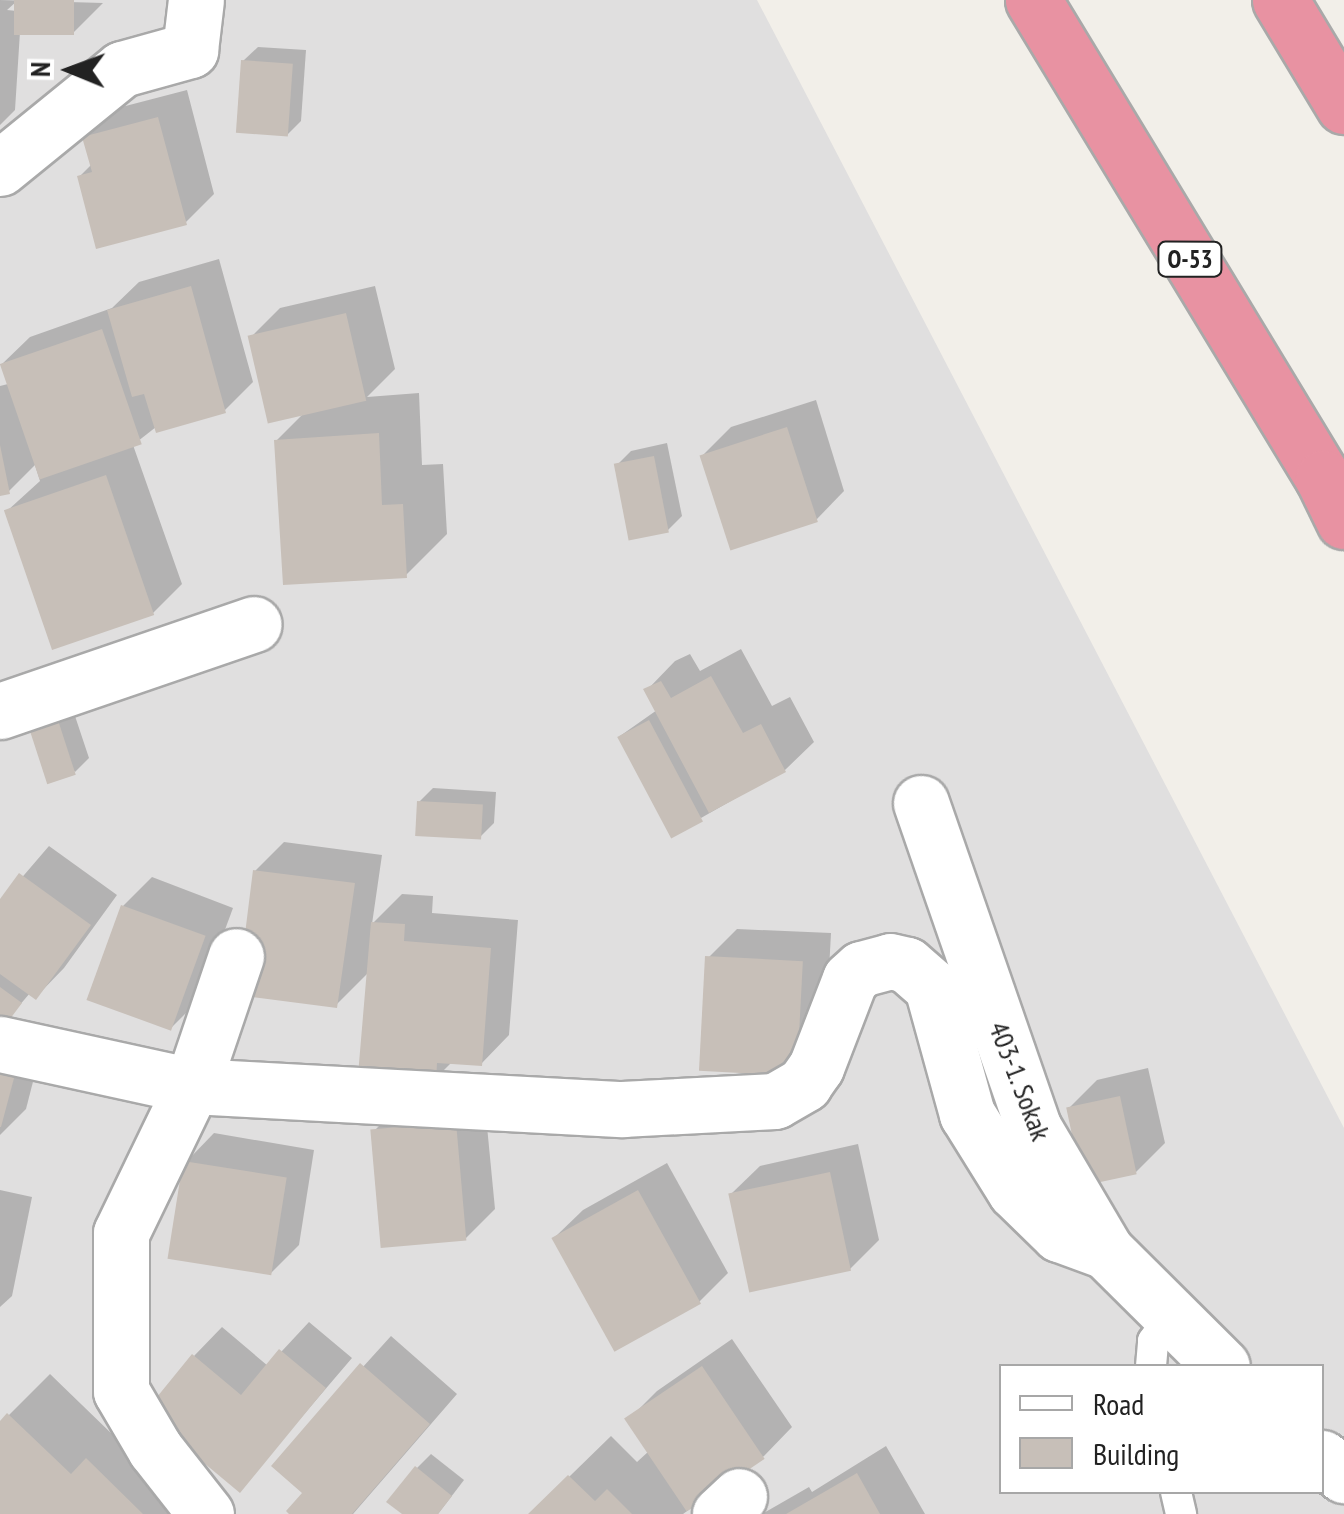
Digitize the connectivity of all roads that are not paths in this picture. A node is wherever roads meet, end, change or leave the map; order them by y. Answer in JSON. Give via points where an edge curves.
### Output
{"nodes":[{"id":1,"x":196,"y":0,"type":"edge"},
{"id":2,"x":1033,"y":0,"type":"edge"},
{"id":3,"x":1280,"y":0,"type":"edge"},
{"id":4,"x":1344,"y":106,"type":"edge"},
{"id":5,"x":0,"y":168,"type":"edge"},
{"id":6,"x":1344,"y":521,"type":"edge"},
{"id":7,"x":254,"y":624,"type":"dead end"},
{"id":8,"x":0,"y":711,"type":"edge"},
{"id":9,"x":921,"y":803,"type":"dead end"},
{"id":10,"x":236,"y":956,"type":"dead end"},
{"id":11,"x":0,"y":1044,"type":"edge"},
{"id":12,"x":192,"y":1086,"type":"junction"},
{"id":13,"x":1106,"y":1251,"type":"junction"},
{"id":14,"x":1171,"y":1316,"type":"junction"},
{"id":15,"x":1151,"y":1364,"type":"edge"},
{"id":16,"x":1220,"y":1364,"type":"edge"},
{"id":17,"x":1324,"y":1460,"type":"edge"},
{"id":18,"x":1344,"y":1475,"type":"edge"},
{"id":19,"x":206,"y":1514,"type":"edge"}],
"edges":[{"from":1,"to":5,"type":"street","via":[[190,50],[122,69]]},
{"from":2,"to":6,"type":"highway","number":"O-53"},
{"from":3,"to":4,"type":"highway"},
{"from":7,"to":8,"type":"street"},
{"from":9,"to":13,"type":"street","name":"403-1. Sokak","via":[[1033,1126]]},
{"from":10,"to":12,"type":"street"},
{"from":11,"to":12,"type":"street"},
{"from":12,"to":13,"type":"street","via":[[622,1109],[776,1101],[804,1084],[816,1067],[850,978],[890,961],[907,965],[932,987],[967,1114],[1015,1190],[1059,1234]]},
{"from":12,"to":19,"type":"street","via":[[120,1233],[121,1391],[155,1449]]},
{"from":13,"to":14,"type":"street","name":"403-1. Sokak"},
{"from":14,"to":15,"type":"lane","via":[[1152,1341]]},
{"from":14,"to":16,"type":"street","name":"403-1. Sokak"},
{"from":17,"to":18,"type":"street"}]}
